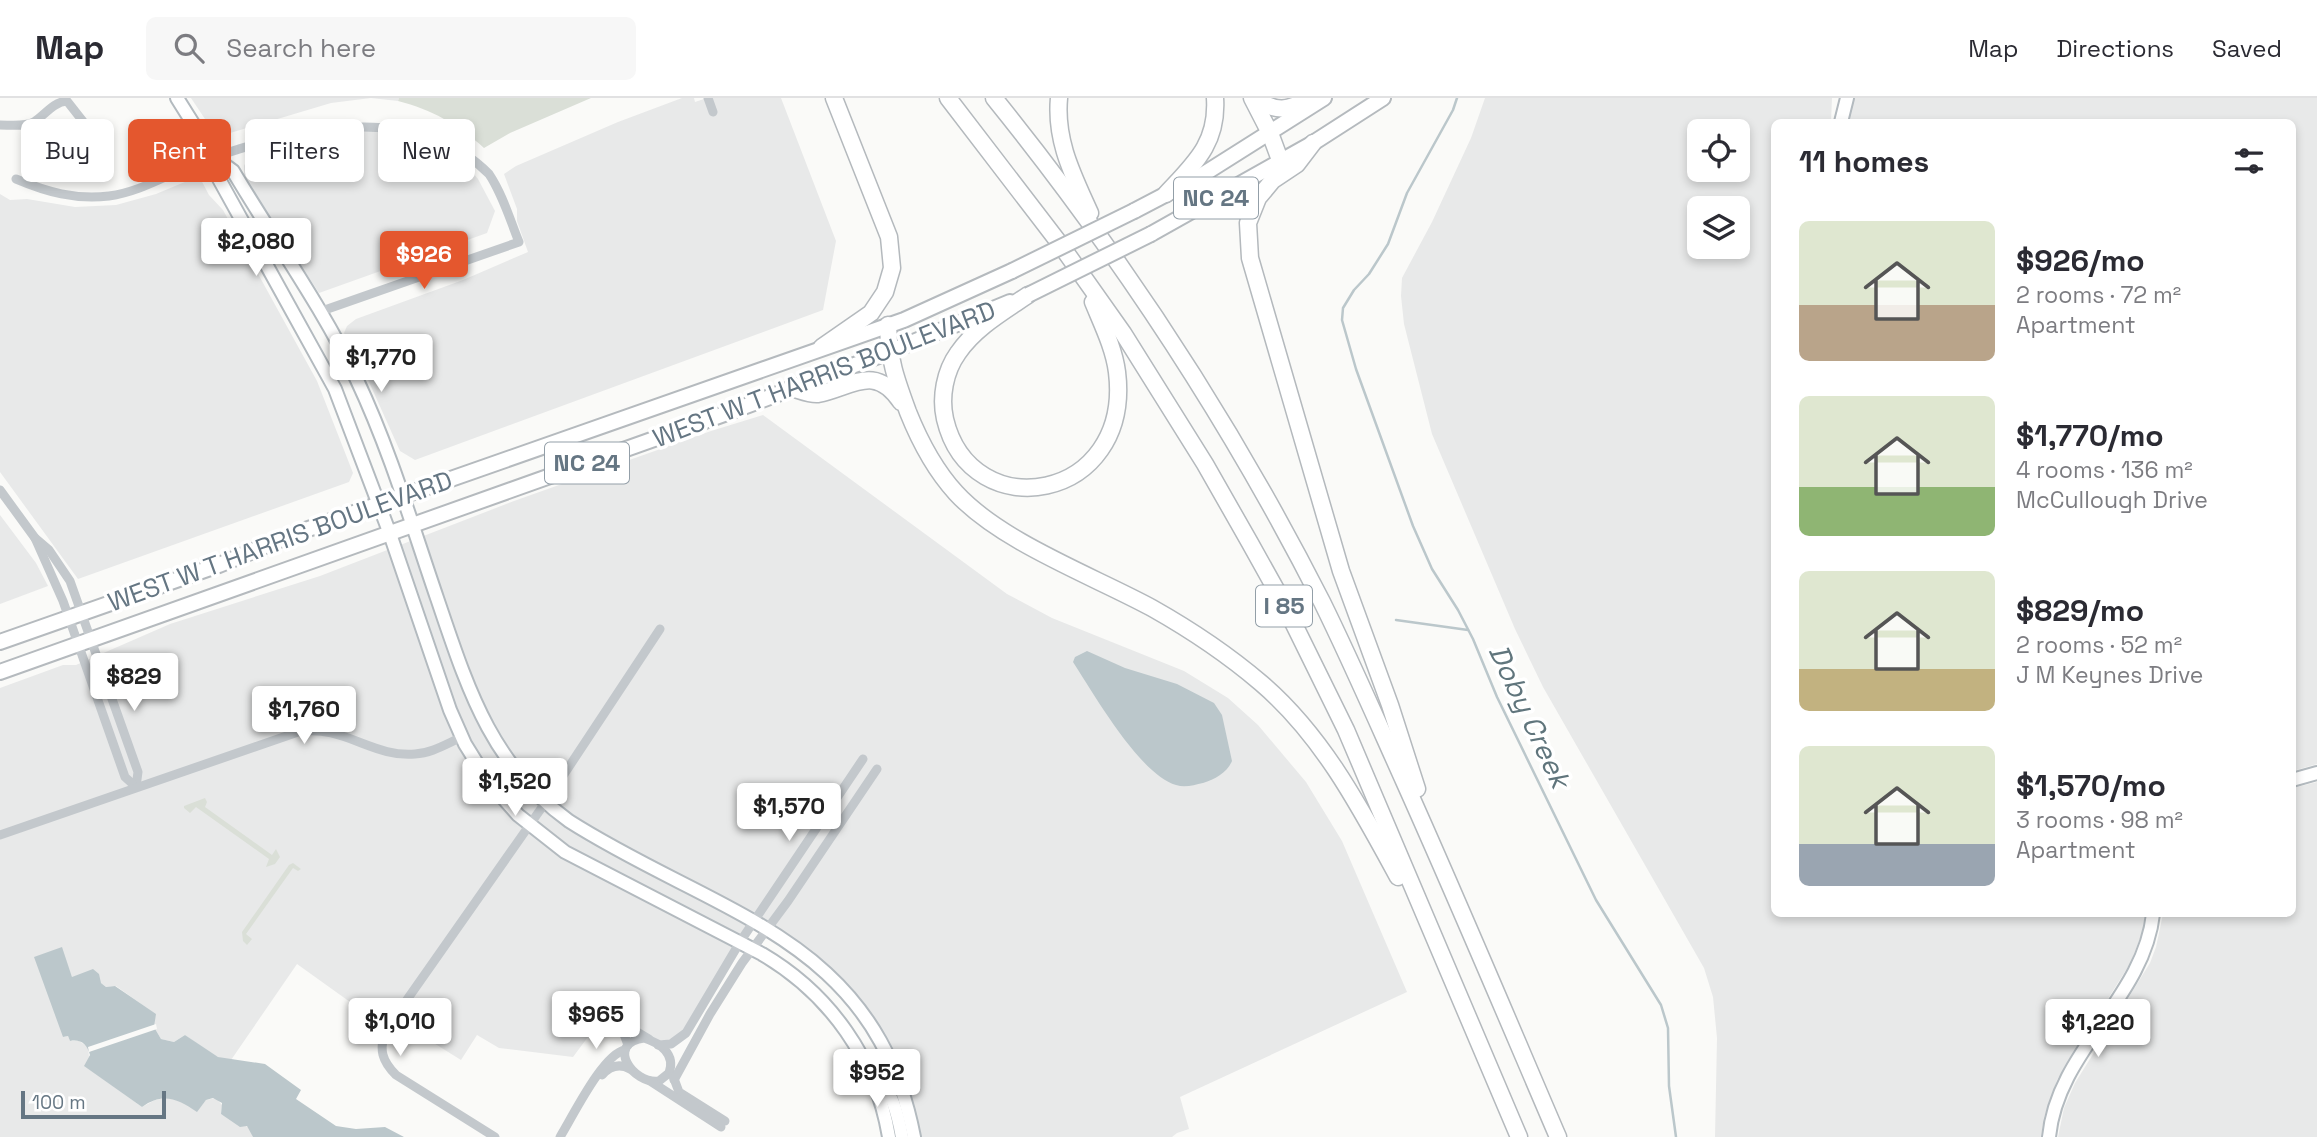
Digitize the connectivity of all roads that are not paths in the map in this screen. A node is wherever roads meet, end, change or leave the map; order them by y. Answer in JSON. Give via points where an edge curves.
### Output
{"nodes":[{"id":1,"x":177,"y":98,"type":"edge"},
{"id":2,"x":708,"y":98,"type":"edge"},
{"id":3,"x":834,"y":98,"type":"edge"},
{"id":4,"x":948,"y":98,"type":"edge"},
{"id":5,"x":994,"y":98,"type":"edge"},
{"id":6,"x":1059,"y":98,"type":"edge"},
{"id":7,"x":1215,"y":98,"type":"edge"},
{"id":8,"x":1253,"y":98,"type":"edge"},
{"id":9,"x":1310,"y":98,"type":"edge"},
{"id":10,"x":1324,"y":98,"type":"edge"},
{"id":11,"x":1383,"y":98,"type":"edge"},
{"id":12,"x":1838,"y":98,"type":"edge"},
{"id":13,"x":1847,"y":98,"type":"edge"},
{"id":14,"x":68,"y":99,"type":"edge"},
{"id":15,"x":713,"y":112,"type":"dead end"},
{"id":16,"x":1842,"y":117,"type":"edge"},
{"id":17,"x":38,"y":119,"type":"edge"},
{"id":18,"x":82,"y":119,"type":"edge"},
{"id":19,"x":191,"y":119,"type":"edge"},
{"id":20,"x":0,"y":125,"type":"edge"},
{"id":21,"x":21,"y":125,"type":"edge"},
{"id":22,"x":1270,"y":133,"type":"junction"},
{"id":23,"x":1313,"y":143,"type":"junction"},
{"id":24,"x":475,"y":158,"type":"edge"},
{"id":25,"x":1280,"y":160,"type":"junction"},
{"id":26,"x":231,"y":169,"type":"edge"},
{"id":27,"x":16,"y":179,"type":"dead end"},
{"id":28,"x":156,"y":182,"type":"edge"},
{"id":29,"x":221,"y":182,"type":"edge"},
{"id":30,"x":1166,"y":194,"type":"junction"},
{"id":31,"x":1102,"y":238,"type":"junction"},
{"id":32,"x":1084,"y":280,"type":"junction"},
{"id":33,"x":1028,"y":295,"type":"junction"},
{"id":34,"x":319,"y":312,"type":"junction"},
{"id":35,"x":888,"y":325,"type":"junction"},
{"id":36,"x":822,"y":347,"type":"junction"},
{"id":37,"x":888,"y":352,"type":"junction"},
{"id":38,"x":791,"y":388,"type":"junction"},
{"id":39,"x":909,"y":416,"type":"junction"},
{"id":40,"x":0,"y":490,"type":"edge"},
{"id":41,"x":402,"y":496,"type":"junction"},
{"id":42,"x":378,"y":505,"type":"junction"},
{"id":43,"x":413,"y":526,"type":"junction"},
{"id":44,"x":390,"y":534,"type":"junction"},
{"id":45,"x":35,"y":538,"type":"junction"},
{"id":46,"x":76,"y":615,"type":"junction"},
{"id":47,"x":660,"y":629,"type":"dead end"},
{"id":48,"x":93,"y":639,"type":"junction"},
{"id":49,"x":0,"y":642,"type":"edge"},
{"id":50,"x":78,"y":645,"type":"junction"},
{"id":51,"x":0,"y":672,"type":"edge"},
{"id":52,"x":461,"y":737,"type":"junction"},
{"id":53,"x":863,"y":759,"type":"dead end"},
{"id":54,"x":877,"y":769,"type":"dead end"},
{"id":55,"x":2317,"y":773,"type":"edge"},
{"id":56,"x":2296,"y":779,"type":"edge"},
{"id":57,"x":136,"y":787,"type":"junction"},
{"id":58,"x":545,"y":803,"type":"junction"},
{"id":59,"x":529,"y":824,"type":"junction"},
{"id":60,"x":0,"y":835,"type":"edge"},
{"id":61,"x":1442,"y":868,"type":"junction"},
{"id":62,"x":2152,"y":917,"type":"edge"},
{"id":63,"x":754,"y":922,"type":"junction"},
{"id":64,"x":768,"y":930,"type":"junction"},
{"id":65,"x":746,"y":946,"type":"junction"},
{"id":66,"x":1441,"y":956,"type":"junction"},
{"id":67,"x":602,"y":1012,"type":"dead end"},
{"id":68,"x":612,"y":1018,"type":"junction"},
{"id":69,"x":654,"y":1042,"type":"junction"},
{"id":70,"x":627,"y":1048,"type":"junction"},
{"id":71,"x":672,"y":1066,"type":"junction"},
{"id":72,"x":632,"y":1070,"type":"junction"},
{"id":73,"x":869,"y":1070,"type":"junction"},
{"id":74,"x":596,"y":1080,"type":"junction"},
{"id":75,"x":648,"y":1080,"type":"junction"},
{"id":76,"x":674,"y":1080,"type":"junction"},
{"id":77,"x":495,"y":1137,"type":"edge"},
{"id":78,"x":560,"y":1137,"type":"edge"},
{"id":79,"x":889,"y":1137,"type":"edge"},
{"id":80,"x":902,"y":1137,"type":"edge"},
{"id":81,"x":914,"y":1137,"type":"edge"},
{"id":82,"x":1519,"y":1137,"type":"edge"},
{"id":83,"x":1559,"y":1137,"type":"edge"},
{"id":84,"x":2049,"y":1137,"type":"edge"}],
"edges":[{"from":1,"to":19,"type":"street"},
{"from":2,"to":15,"type":"street"},
{"from":3,"to":36,"type":"highway","via":[[889,237],[892,268],[885,292],[871,313]]},
{"from":4,"to":32,"type":"highway","number":"I 85"},
{"from":5,"to":31,"type":"highway","number":"I 85"},
{"from":6,"to":31,"type":"highway","via":[[1061,145]]},
{"from":7,"to":30,"type":"highway","via":[[1214,126],[1206,147]]},
{"from":8,"to":9,"type":"highway","via":[[1269,108],[1292,108]]},
{"from":8,"to":22,"type":"highway"},
{"from":10,"to":22,"type":"main road","name":"WEST W T HARRIS BOULEVARD","number":"NC 24"},
{"from":11,"to":23,"type":"main road","name":"WEST W T HARRIS BOULEVARD","number":"NC 24"},
{"from":12,"to":16,"type":"street"},
{"from":13,"to":16,"type":"street"},
{"from":14,"to":17,"type":"street"},
{"from":14,"to":18,"type":"street"},
{"from":20,"to":21,"type":"street"},
{"from":22,"to":25,"type":"highway"},
{"from":22,"to":30,"type":"main road","name":"WEST W T HARRIS BOULEVARD","number":"NC 24"},
{"from":23,"to":25,"type":"main road","name":"WEST W T HARRIS BOULEVARD","number":"NC 24"},
{"from":23,"to":61,"type":"highway","via":[[1297,164],[1273,180],[1258,198],[1248,223],[1250,258],[1341,571]]},
{"from":24,"to":34,"type":"street","via":[[497,188],[519,242]]},
{"from":25,"to":33,"type":"main road","name":"WEST W T HARRIS BOULEVARD","number":"NC 24","bridge":true,"via":[[1151,234]]},
{"from":26,"to":34,"type":"street"},
{"from":27,"to":28,"type":"street","via":[[57,194],[92,197]]},
{"from":29,"to":42,"type":"street","via":[[335,389]]},
{"from":30,"to":35,"type":"main road","name":"WEST W T HARRIS BOULEVARD","number":"NC 24","bridge":true,"via":[[1012,271]]},
{"from":31,"to":61,"type":"highway","number":"I 85","via":[[1205,396],[1274,513],[1354,670]]},
{"from":32,"to":33,"type":"highway","via":[[1117,372],[1114,422],[1103,448],[1083,470],[1057,484],[1031,488],[995,480],[966,460],[951,436],[943,398],[950,368],[967,341]]},
{"from":32,"to":66,"type":"highway","number":"I 85","via":[[1162,394],[1284,604],[1346,730]]},
{"from":33,"to":37,"type":"main road","name":"WEST W T HARRIS BOULEVARD","number":"NC 24"},
{"from":34,"to":41,"type":"street","via":[[357,379]]},
{"from":35,"to":36,"type":"main road","name":"WEST W T HARRIS BOULEVARD","number":"NC 24"},
{"from":35,"to":37,"type":"highway"},
{"from":36,"to":41,"type":"main road","name":"WEST W T HARRIS BOULEVARD","number":"NC 24"},
{"from":37,"to":38,"type":"main road","name":"WEST W T HARRIS BOULEVARD","number":"NC 24"},
{"from":37,"to":39,"type":"highway"},
{"from":38,"to":39,"type":"highway","via":[[816,394],[853,381],[876,380],[893,390]]},
{"from":38,"to":43,"type":"main road","name":"WEST W T HARRIS BOULEVARD","number":"NC 24"},
{"from":39,"to":66,"type":"highway","via":[[930,460],[977,512],[1023,542],[1194,633],[1254,677],[1290,712],[1351,793]]},
{"from":40,"to":45,"type":"street"},
{"from":41,"to":42,"type":"main road","name":"WEST W T HARRIS BOULEVARD","number":"NC 24"},
{"from":41,"to":43,"type":"street"},
{"from":42,"to":44,"type":"street"},
{"from":42,"to":46,"type":"main road","name":"WEST W T HARRIS BOULEVARD","number":"NC 24"},
{"from":43,"to":44,"type":"main road","name":"WEST W T HARRIS BOULEVARD","number":"NC 24"},
{"from":43,"to":58,"type":"street","via":[[474,702],[502,754]]},
{"from":44,"to":48,"type":"main road","name":"WEST W T HARRIS BOULEVARD","number":"NC 24"},
{"from":44,"to":52,"type":"street"},
{"from":45,"to":46,"type":"street"},
{"from":45,"to":46,"type":"street","via":[[66,574]]},
{"from":46,"to":48,"type":"street"},
{"from":46,"to":49,"type":"main road","name":"WEST W T HARRIS BOULEVARD","number":"NC 24"},
{"from":46,"to":50,"type":"street"},
{"from":47,"to":58,"type":"street"},
{"from":48,"to":50,"type":"main road","name":"WEST W T HARRIS BOULEVARD","number":"NC 24"},
{"from":48,"to":57,"type":"street","via":[[138,772]]},
{"from":50,"to":51,"type":"main road","name":"WEST W T HARRIS BOULEVARD","number":"NC 24"},
{"from":50,"to":57,"type":"street","via":[[125,777]]},
{"from":52,"to":57,"type":"street","via":[[431,751],[407,754],[334,732],[303,731]]},
{"from":52,"to":59,"type":"street","via":[[488,781]]},
{"from":53,"to":63,"type":"street"},
{"from":54,"to":64,"type":"street"},
{"from":55,"to":56,"type":"street"},
{"from":57,"to":60,"type":"street"},
{"from":58,"to":59,"type":"street"},
{"from":58,"to":63,"type":"street","via":[[584,831]]},
{"from":59,"to":65,"type":"street","via":[[581,861]]},
{"from":59,"to":77,"type":"street","via":[[391,1021],[381,1043],[387,1066],[396,1075]]},
{"from":61,"to":83,"type":"highway","number":"I 85"},
{"from":62,"to":84,"type":"street","via":[[2137,966],[2061,1090]]},
{"from":63,"to":64,"type":"street"},
{"from":63,"to":65,"type":"street"},
{"from":64,"to":65,"type":"street"},
{"from":64,"to":81,"type":"street","via":[[816,962],[870,1021],[898,1076]]},
{"from":65,"to":69,"type":"street","via":[[686,1033],[671,1044]]},
{"from":65,"to":73,"type":"street","via":[[778,963],[816,994],[848,1032]]},
{"from":65,"to":76,"type":"street"},
{"from":66,"to":82,"type":"highway","number":"I 85"},
{"from":67,"to":68,"type":"street"},
{"from":68,"to":69,"type":"street"},
{"from":68,"to":70,"type":"street"},
{"from":69,"to":70,"type":"street","via":[[639,1038]]},
{"from":69,"to":71,"type":"street","via":[[669,1054]]},
{"from":70,"to":72,"type":"street","via":[[626,1062]]},
{"from":70,"to":74,"type":"street","via":[[606,1062]]},
{"from":71,"to":75,"type":"street","via":[[665,1078]]},
{"from":71,"to":76,"type":"street"},
{"from":72,"to":74,"type":"street","via":[[610,1067]]},
{"from":72,"to":75,"type":"street"},
{"from":73,"to":79,"type":"street"},
{"from":73,"to":80,"type":"street","via":[[887,1089]]},
{"from":74,"to":78,"type":"street"},
{"from":75,"to":76,"type":"street","via":[[723,1124],[683,1096]]}]}
